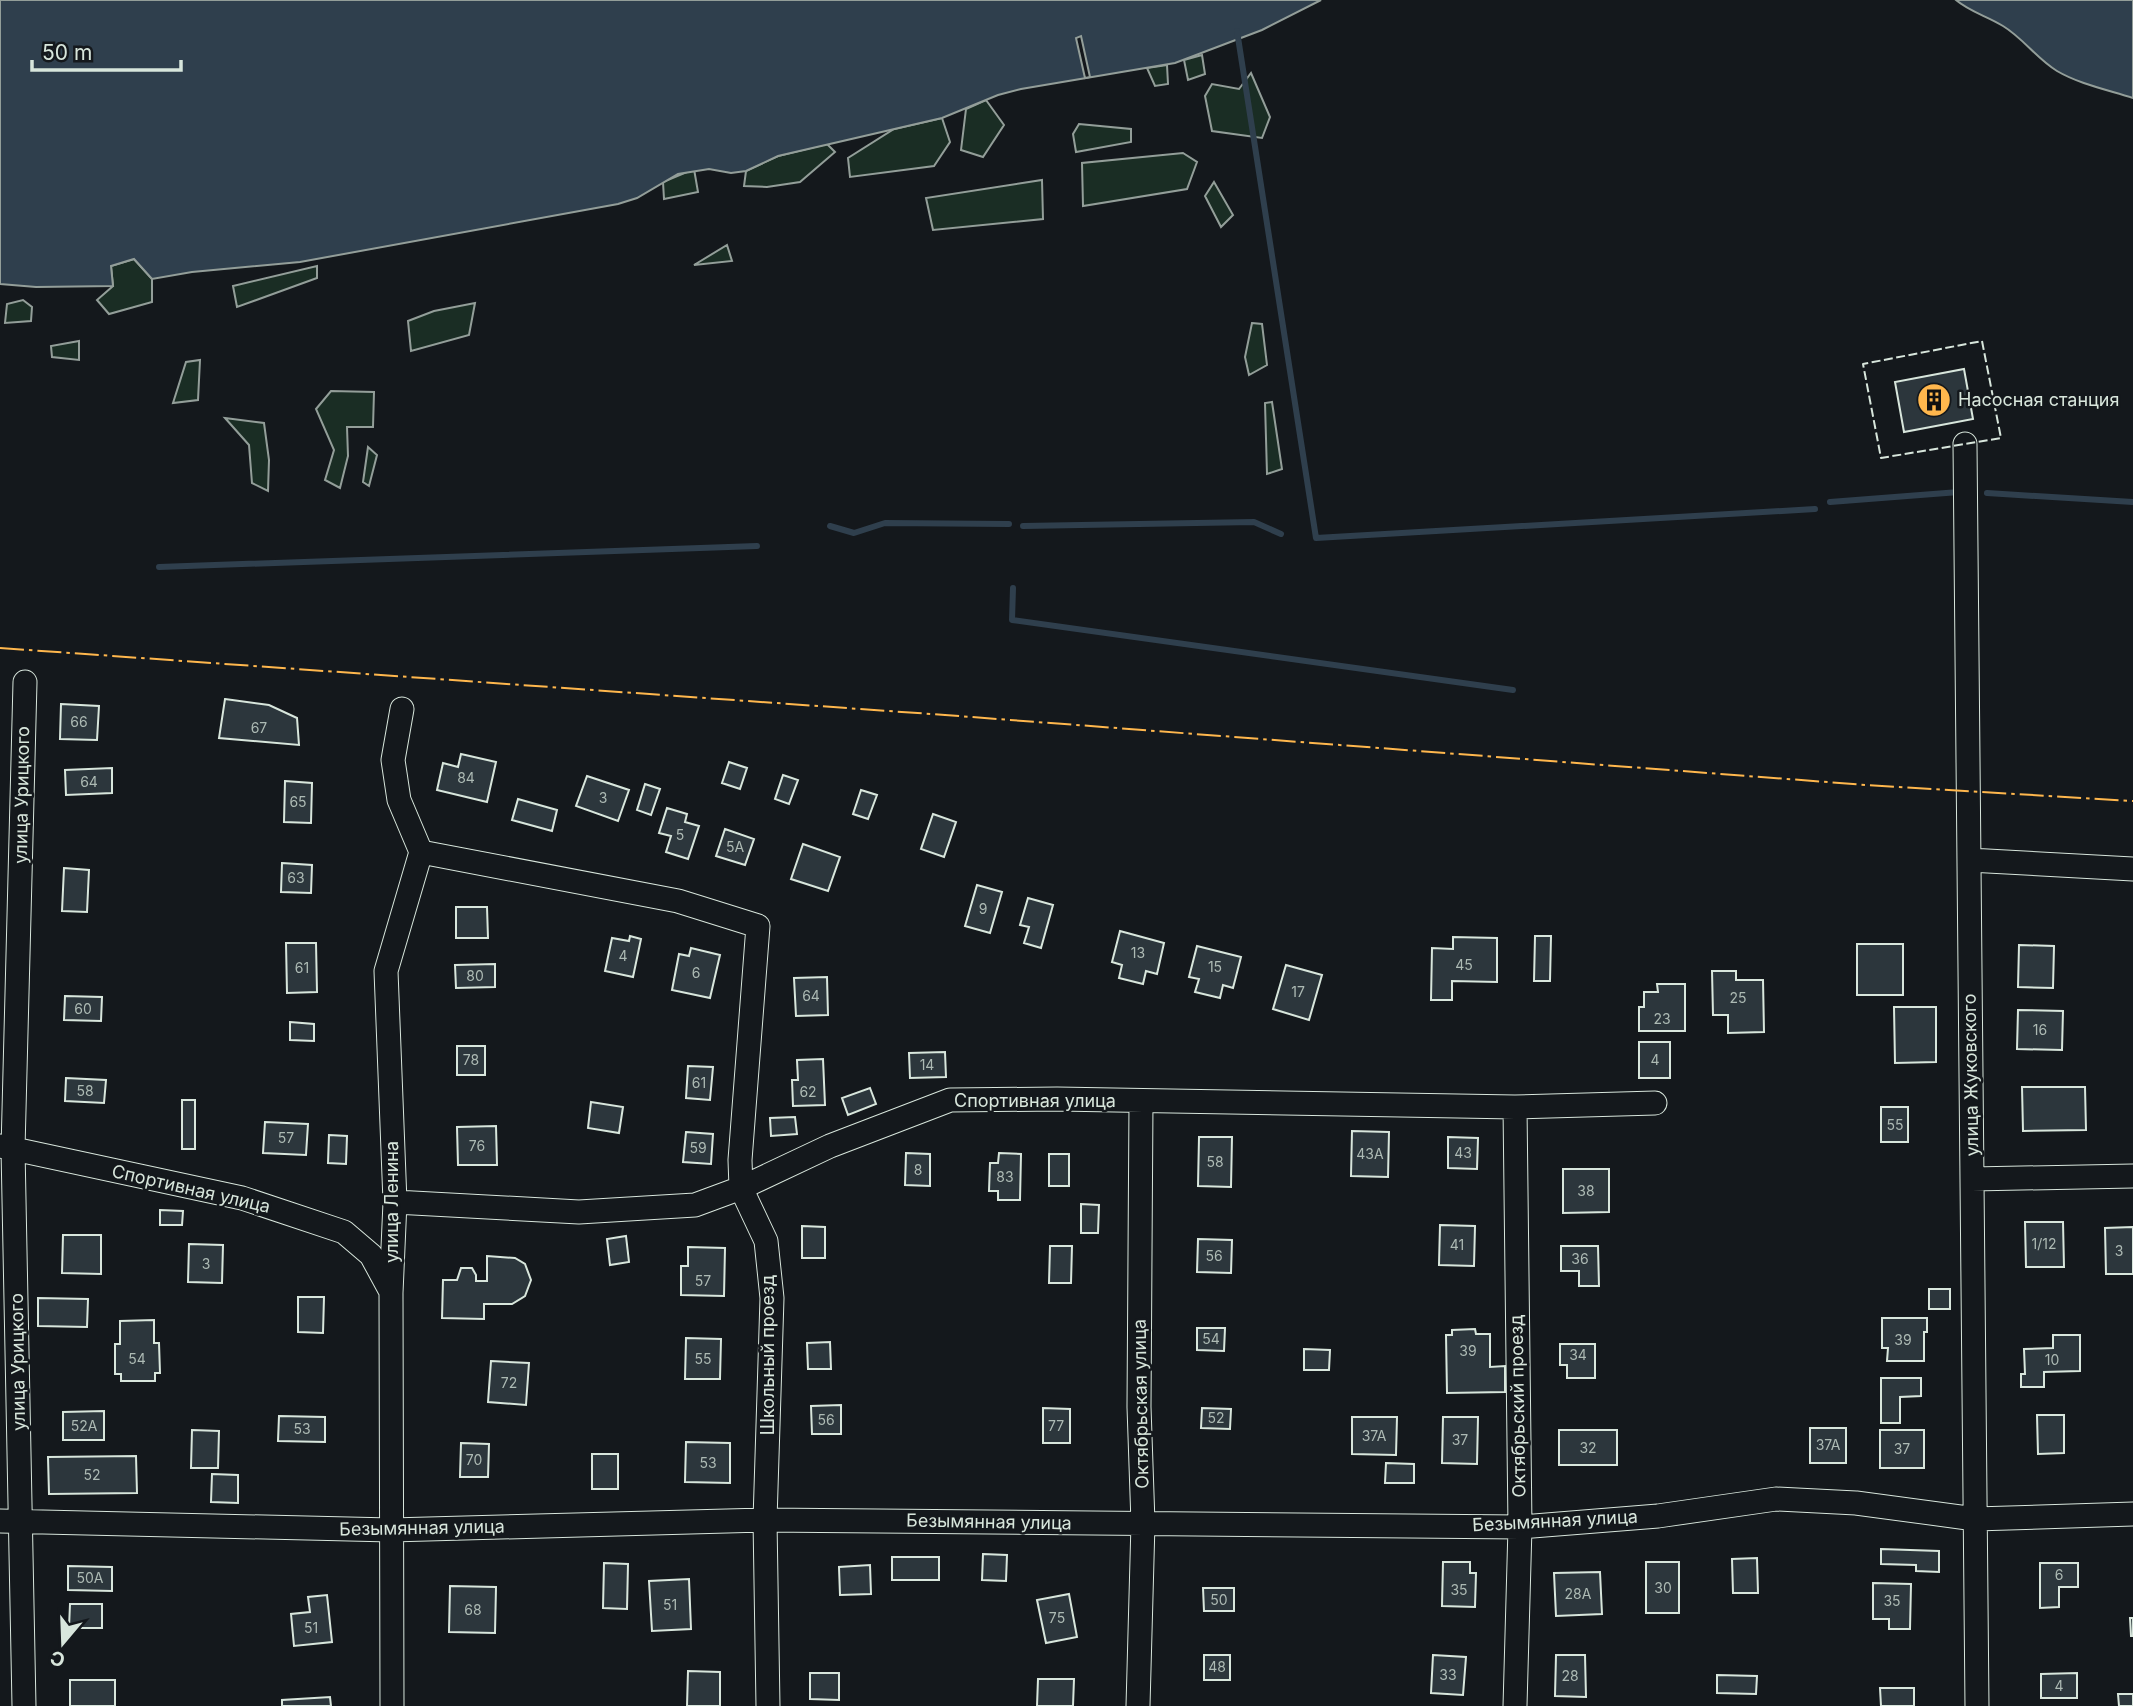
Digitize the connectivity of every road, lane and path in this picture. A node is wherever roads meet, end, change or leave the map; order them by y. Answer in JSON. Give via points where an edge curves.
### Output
{"nodes":[{"id":1,"x":1965,"y":443,"type":"dead end"},
{"id":2,"x":25,"y":682,"type":"dead end"},
{"id":3,"x":402,"y":709,"type":"dead end"},
{"id":4,"x":421,"y":852,"type":"junction"},
{"id":5,"x":1969,"y":860,"type":"junction"},
{"id":6,"x":2133,"y":869,"type":"edge"},
{"id":7,"x":1141,"y":1102,"type":"junction"},
{"id":8,"x":1655,"y":1103,"type":"dead end"},
{"id":9,"x":1515,"y":1107,"type":"junction"},
{"id":10,"x":7,"y":1148,"type":"edge"},
{"id":11,"x":2133,"y":1176,"type":"edge"},
{"id":12,"x":1972,"y":1179,"type":"junction"},
{"id":13,"x":741,"y":1188,"type":"junction"},
{"id":14,"x":395,"y":1202,"type":"junction"},
{"id":15,"x":391,"y":1293,"type":"junction"},
{"id":16,"x":2133,"y":1514,"type":"edge"},
{"id":17,"x":1975,"y":1519,"type":"junction"},
{"id":18,"x":765,"y":1520,"type":"junction"},
{"id":19,"x":11,"y":1521,"type":"edge"},
{"id":20,"x":1143,"y":1523,"type":"junction"},
{"id":21,"x":1520,"y":1527,"type":"junction"},
{"id":22,"x":391,"y":1530,"type":"junction"},
{"id":23,"x":24,"y":1706,"type":"edge"},
{"id":24,"x":392,"y":1706,"type":"edge"},
{"id":25,"x":768,"y":1706,"type":"edge"},
{"id":26,"x":1138,"y":1706,"type":"edge"},
{"id":27,"x":1515,"y":1706,"type":"edge"},
{"id":28,"x":1977,"y":1706,"type":"edge"}],
"edges":[{"from":1,"to":5,"type":"street","name":"улица Жуковского"},
{"from":2,"to":10,"type":"street","name":"улица Урицкого"},
{"from":3,"to":4,"type":"street","via":[[393,760],[399,800]]},
{"from":4,"to":13,"type":"street","name":"Школьный проезд","via":[[678,901],[758,926]]},
{"from":4,"to":14,"type":"street","name":"улица Ленина","via":[[386,971]]},
{"from":5,"to":6,"type":"street"},
{"from":5,"to":12,"type":"street","name":"улица Жуковского"},
{"from":7,"to":9,"type":"street","name":"Спортивная улица"},
{"from":7,"to":13,"type":"street","name":"Спортивная улица","via":[[950,1100],[830,1146]]},
{"from":7,"to":20,"type":"street","name":"Октябрьская улица"},
{"from":8,"to":9,"type":"street","name":"Спортивная улица"},
{"from":9,"to":21,"type":"street","name":"Октябрьский проезд"},
{"from":10,"to":15,"type":"street","name":"Спортивная улица","via":[[242,1198],[344,1232],[372,1255]]},
{"from":10,"to":19,"type":"street","name":"улица Урицкого"},
{"from":11,"to":12,"type":"street"},
{"from":12,"to":17,"type":"street","name":"улица Жуковского"},
{"from":13,"to":14,"type":"street","name":"Спортивная улица","via":[[695,1205],[606,1211]]},
{"from":13,"to":18,"type":"street","name":"Школьный проезд","via":[[766,1241],[772,1298]]},
{"from":14,"to":15,"type":"street","name":"улица Ленина"},
{"from":15,"to":22,"type":"street","name":"улица Ленина"},
{"from":16,"to":17,"type":"street","name":"Безымянная улица"},
{"from":17,"to":21,"type":"street","name":"Безымянная улица","via":[[1856,1503],[1776,1499],[1658,1516]]},
{"from":17,"to":28,"type":"street","name":"улица Жуковского"},
{"from":18,"to":20,"type":"street","name":"Безымянная улица"},
{"from":18,"to":22,"type":"street","name":"Безымянная улица"},
{"from":18,"to":25,"type":"street","name":"Школьный проезд"},
{"from":19,"to":22,"type":"street","name":"Безымянная улица"},
{"from":19,"to":23,"type":"street","name":"улица Урицкого"},
{"from":20,"to":21,"type":"street","name":"Безымянная улица"},
{"from":20,"to":26,"type":"street","name":"Октябрьская улица"},
{"from":21,"to":27,"type":"street","name":"Октябрьский проезд"},
{"from":22,"to":24,"type":"street","name":"улица Ленина"}]}
